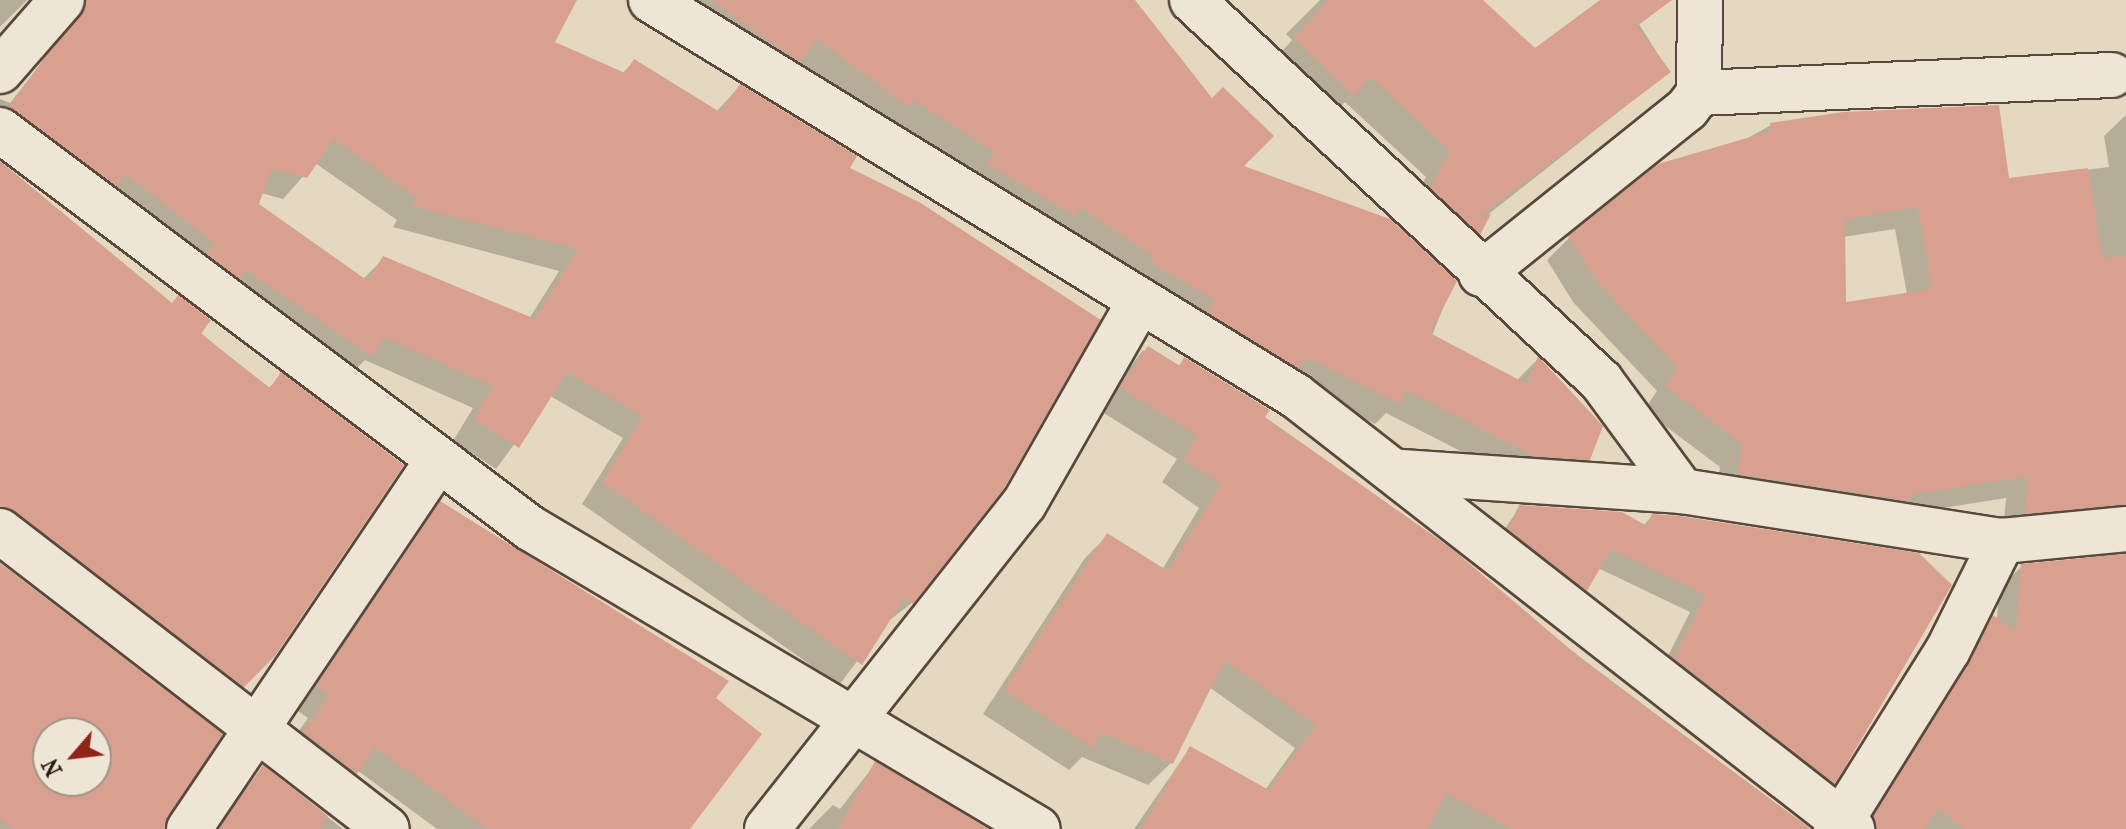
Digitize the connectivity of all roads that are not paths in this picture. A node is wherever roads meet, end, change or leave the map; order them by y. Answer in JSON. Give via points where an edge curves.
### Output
{"nodes":[{"id":1,"x":62,"y":0,"type":"edge"},
{"id":2,"x":651,"y":0,"type":"edge"},
{"id":3,"x":1192,"y":0,"type":"edge"},
{"id":4,"x":1700,"y":0,"type":"edge"},
{"id":5,"x":0,"y":71,"type":"edge"},
{"id":6,"x":2112,"y":75,"type":"dead end"},
{"id":7,"x":1699,"y":93,"type":"junction"},
{"id":8,"x":0,"y":130,"type":"edge"},
{"id":9,"x":1481,"y":274,"type":"junction"},
{"id":10,"x":1140,"y":301,"type":"junction"},
{"id":11,"x":438,"y":460,"type":"junction"},
{"id":12,"x":1402,"y":472,"type":"junction"},
{"id":13,"x":1682,"y":491,"type":"junction"},
{"id":14,"x":2126,"y":529,"type":"edge"},
{"id":15,"x":0,"y":531,"type":"edge"},
{"id":16,"x":2002,"y":541,"type":"junction"},
{"id":17,"x":853,"y":719,"type":"junction"},
{"id":18,"x":261,"y":728,"type":"junction"},
{"id":19,"x":1843,"y":826,"type":"edge"},
{"id":20,"x":189,"y":829,"type":"edge"},
{"id":21,"x":387,"y":829,"type":"edge"},
{"id":22,"x":767,"y":829,"type":"edge"},
{"id":23,"x":1038,"y":829,"type":"edge"}],
"edges":[{"from":1,"to":5,"type":"street"},
{"from":2,"to":10,"type":"street"},
{"from":3,"to":9,"type":"street"},
{"from":4,"to":7,"type":"street"},
{"from":6,"to":7,"type":"street"},
{"from":7,"to":9,"type":"street"},
{"from":8,"to":11,"type":"street"},
{"from":9,"to":13,"type":"street","via":[[1601,381]]},
{"from":10,"to":12,"type":"street"},
{"from":10,"to":17,"type":"street","via":[[1024,504]]},
{"from":11,"to":17,"type":"street","via":[[530,528]]},
{"from":11,"to":18,"type":"street"},
{"from":12,"to":13,"type":"street"},
{"from":12,"to":19,"type":"street"},
{"from":13,"to":16,"type":"street"},
{"from":14,"to":16,"type":"street"},
{"from":15,"to":18,"type":"street"},
{"from":16,"to":19,"type":"street","via":[[1948,650]]},
{"from":17,"to":22,"type":"street"},
{"from":17,"to":23,"type":"street"},
{"from":18,"to":20,"type":"street"},
{"from":18,"to":21,"type":"street"}]}
